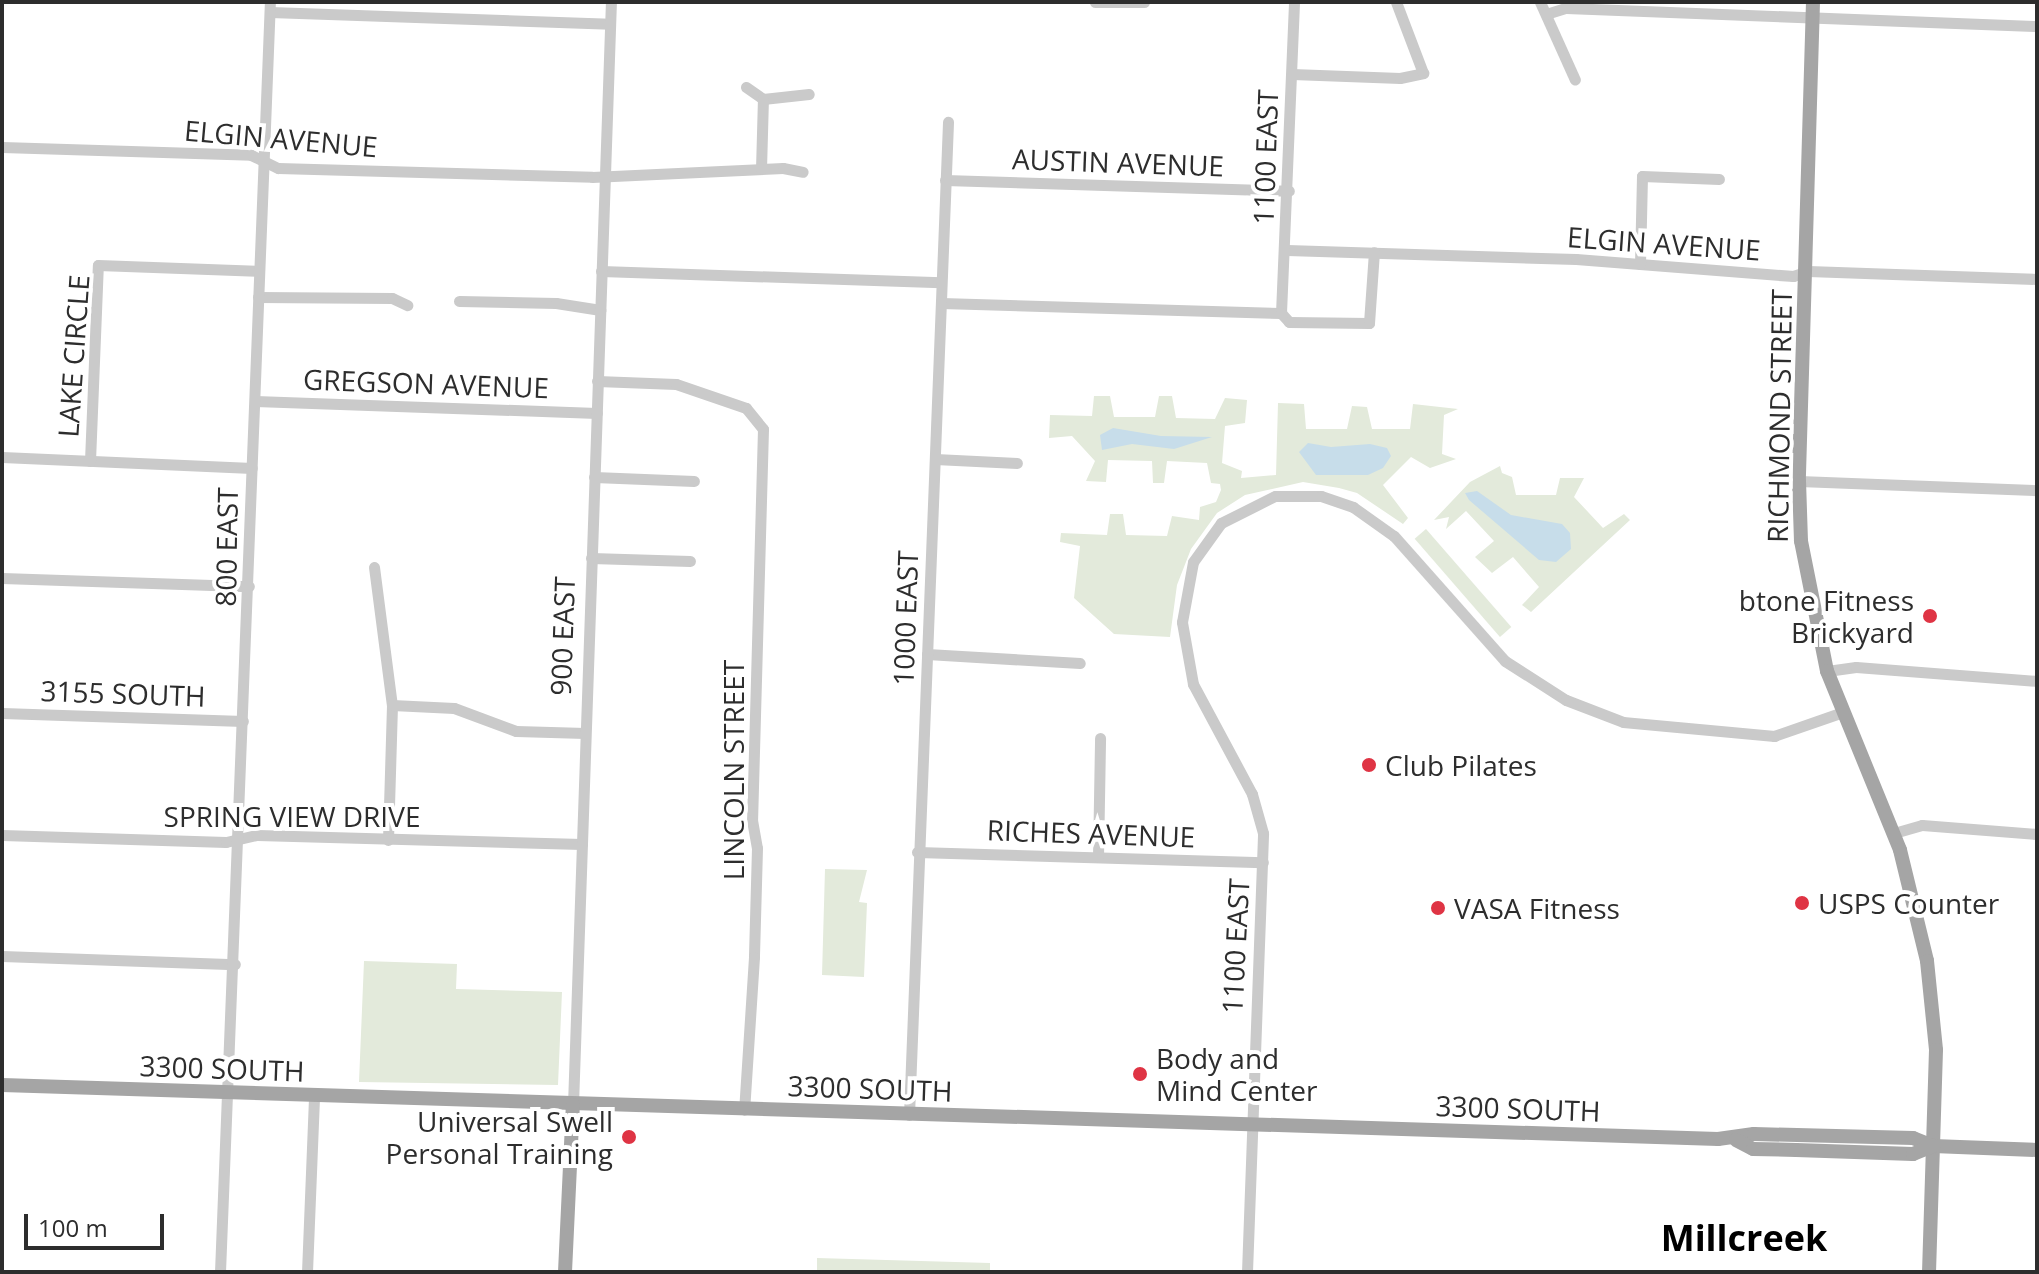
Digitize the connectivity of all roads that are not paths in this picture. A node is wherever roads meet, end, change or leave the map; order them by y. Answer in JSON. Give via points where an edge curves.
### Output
{"nodes":[{"id":1,"x":611,"y":2,"type":"edge"},
{"id":2,"x":1095,"y":2,"type":"edge"},
{"id":3,"x":1144,"y":2,"type":"edge"},
{"id":4,"x":1294,"y":2,"type":"edge"},
{"id":5,"x":1396,"y":2,"type":"edge"},
{"id":6,"x":1540,"y":2,"type":"edge"},
{"id":7,"x":1813,"y":2,"type":"edge"},
{"id":8,"x":270,"y":7,"type":"edge"},
{"id":9,"x":1546,"y":14,"type":"junction"},
{"id":10,"x":1813,"y":19,"type":"junction"},
{"id":11,"x":610,"y":24,"type":"junction"},
{"id":12,"x":2037,"y":26,"type":"edge"},
{"id":13,"x":1292,"y":74,"type":"junction"},
{"id":14,"x":1575,"y":80,"type":"dead end"},
{"id":15,"x":746,"y":87,"type":"dead end"},
{"id":16,"x":809,"y":94,"type":"dead end"},
{"id":17,"x":763,"y":99,"type":"junction"},
{"id":18,"x":948,"y":122,"type":"dead end"},
{"id":19,"x":2,"y":147,"type":"edge"},
{"id":20,"x":264,"y":162,"type":"junction"},
{"id":21,"x":761,"y":169,"type":"junction"},
{"id":22,"x":803,"y":172,"type":"dead end"},
{"id":23,"x":605,"y":175,"type":"junction"},
{"id":24,"x":1719,"y":179,"type":"dead end"},
{"id":25,"x":945,"y":180,"type":"junction"},
{"id":26,"x":1289,"y":191,"type":"junction"},
{"id":27,"x":1287,"y":250,"type":"junction"},
{"id":28,"x":1374,"y":252,"type":"junction"},
{"id":29,"x":1640,"y":264,"type":"junction"},
{"id":30,"x":259,"y":271,"type":"junction"},
{"id":31,"x":601,"y":271,"type":"junction"},
{"id":32,"x":1808,"y":271,"type":"junction"},
{"id":33,"x":2037,"y":279,"type":"edge"},
{"id":34,"x":941,"y":282,"type":"junction"},
{"id":35,"x":258,"y":297,"type":"junction"},
{"id":36,"x":459,"y":301,"type":"dead end"},
{"id":37,"x":941,"y":303,"type":"junction"},
{"id":38,"x":407,"y":305,"type":"dead end"},
{"id":39,"x":600,"y":310,"type":"junction"},
{"id":40,"x":1281,"y":313,"type":"junction"},
{"id":41,"x":597,"y":381,"type":"junction"},
{"id":42,"x":255,"y":401,"type":"junction"},
{"id":43,"x":597,"y":413,"type":"junction"},
{"id":44,"x":2,"y":457,"type":"edge"},
{"id":45,"x":935,"y":459,"type":"junction"},
{"id":46,"x":90,"y":461,"type":"junction"},
{"id":47,"x":1017,"y":463,"type":"dead end"},
{"id":48,"x":252,"y":468,"type":"junction"},
{"id":49,"x":594,"y":477,"type":"junction"},
{"id":50,"x":694,"y":481,"type":"dead end"},
{"id":51,"x":1799,"y":481,"type":"junction"},
{"id":52,"x":2037,"y":490,"type":"edge"},
{"id":53,"x":591,"y":558,"type":"junction"},
{"id":54,"x":690,"y":561,"type":"dead end"},
{"id":55,"x":374,"y":567,"type":"dead end"},
{"id":56,"x":2,"y":578,"type":"edge"},
{"id":57,"x":249,"y":586,"type":"junction"},
{"id":58,"x":927,"y":654,"type":"junction"},
{"id":59,"x":1080,"y":663,"type":"dead end"},
{"id":60,"x":1827,"y":671,"type":"junction"},
{"id":61,"x":2037,"y":681,"type":"edge"},
{"id":62,"x":392,"y":705,"type":"junction"},
{"id":63,"x":1843,"y":712,"type":"junction"},
{"id":64,"x":2,"y":713,"type":"edge"},
{"id":65,"x":243,"y":721,"type":"junction"},
{"id":66,"x":585,"y":733,"type":"junction"},
{"id":67,"x":1100,"y":738,"type":"dead end"},
{"id":68,"x":1894,"y":833,"type":"junction"},
{"id":69,"x":2037,"y":834,"type":"edge"},
{"id":70,"x":2,"y":835,"type":"edge"},
{"id":71,"x":239,"y":839,"type":"junction"},
{"id":72,"x":388,"y":840,"type":"junction"},
{"id":73,"x":582,"y":844,"type":"junction"},
{"id":74,"x":917,"y":852,"type":"junction"},
{"id":75,"x":1098,"y":857,"type":"junction"},
{"id":76,"x":1263,"y":862,"type":"junction"},
{"id":77,"x":2,"y":956,"type":"edge"},
{"id":78,"x":235,"y":964,"type":"junction"},
{"id":79,"x":2,"y":1085,"type":"edge"},
{"id":80,"x":229,"y":1094,"type":"junction"},
{"id":81,"x":314,"y":1097,"type":"junction"},
{"id":82,"x":573,"y":1105,"type":"junction"},
{"id":83,"x":744,"y":1110,"type":"junction"},
{"id":84,"x":909,"y":1115,"type":"junction"},
{"id":85,"x":1253,"y":1126,"type":"junction"},
{"id":86,"x":1933,"y":1146,"type":"junction"},
{"id":87,"x":2037,"y":1150,"type":"edge"},
{"id":88,"x":220,"y":1272,"type":"edge"},
{"id":89,"x":307,"y":1272,"type":"edge"},
{"id":90,"x":565,"y":1272,"type":"edge"},
{"id":91,"x":1247,"y":1272,"type":"edge"},
{"id":92,"x":1929,"y":1272,"type":"edge"}],
"edges":[{"from":1,"to":11,"type":"street","name":"900 EAST"},
{"from":2,"to":3,"type":"street"},
{"from":4,"to":13,"type":"street","name":"1100 EAST"},
{"from":5,"to":13,"type":"street","via":[[1423,73],[1400,78]]},
{"from":6,"to":9,"type":"street"},
{"from":7,"to":10,"type":"main road","name":"RICHMOND STREET"},
{"from":8,"to":11,"type":"street"},
{"from":8,"to":20,"type":"street","name":"800 EAST"},
{"from":9,"to":10,"type":"street","via":[[1566,8]]},
{"from":9,"to":14,"type":"street"},
{"from":10,"to":12,"type":"street"},
{"from":10,"to":32,"type":"main road","name":"RICHMOND STREET"},
{"from":11,"to":23,"type":"street","name":"900 EAST"},
{"from":13,"to":26,"type":"street","name":"1100 EAST"},
{"from":15,"to":17,"type":"street"},
{"from":16,"to":17,"type":"street"},
{"from":17,"to":21,"type":"street"},
{"from":18,"to":25,"type":"street","name":"1000 EAST"},
{"from":19,"to":20,"type":"street","name":"ELGIN AVENUE","via":[[251,155]]},
{"from":20,"to":23,"type":"street","name":"ELGIN AVENUE","via":[[278,168]]},
{"from":20,"to":30,"type":"street","name":"800 EAST"},
{"from":21,"to":22,"type":"street"},
{"from":21,"to":23,"type":"street"},
{"from":23,"to":31,"type":"street","name":"900 EAST"},
{"from":24,"to":29,"type":"street","via":[[1642,176]]},
{"from":25,"to":26,"type":"street","name":"AUSTIN AVENUE"},
{"from":25,"to":34,"type":"street","name":"1000 EAST"},
{"from":26,"to":27,"type":"street","name":"1100 EAST"},
{"from":27,"to":28,"type":"street","name":"ELGIN AVENUE"},
{"from":27,"to":40,"type":"street","name":"1100 EAST"},
{"from":28,"to":29,"type":"street","name":"ELGIN AVENUE"},
{"from":28,"to":40,"type":"street","via":[[1369,323],[1289,322]]},
{"from":29,"to":32,"type":"street","name":"ELGIN AVENUE","via":[[1793,276]]},
{"from":30,"to":35,"type":"street","name":"800 EAST"},
{"from":30,"to":46,"type":"street","name":"LAKE CIRCLE","via":[[98,265]]},
{"from":31,"to":34,"type":"street"},
{"from":31,"to":39,"type":"street","name":"900 EAST"},
{"from":32,"to":33,"type":"street","name":"ELGIN AVENUE"},
{"from":32,"to":51,"type":"main road","name":"RICHMOND STREET"},
{"from":34,"to":37,"type":"street","name":"1000 EAST"},
{"from":35,"to":38,"type":"street","via":[[392,298]]},
{"from":35,"to":42,"type":"street","name":"800 EAST"},
{"from":36,"to":39,"type":"street","via":[[556,303]]},
{"from":37,"to":40,"type":"street"},
{"from":37,"to":45,"type":"street","name":"1000 EAST"},
{"from":39,"to":41,"type":"street","name":"900 EAST"},
{"from":41,"to":43,"type":"street","name":"900 EAST"},
{"from":41,"to":83,"type":"street","name":"LINCOLN STREET","via":[[676,384],[746,408],[763,429],[752,820],[757,848],[755,943]]},
{"from":42,"to":43,"type":"street","name":"GREGSON AVENUE"},
{"from":42,"to":48,"type":"street","name":"800 EAST"},
{"from":43,"to":49,"type":"street","name":"900 EAST"},
{"from":44,"to":46,"type":"street"},
{"from":45,"to":47,"type":"street"},
{"from":45,"to":58,"type":"street","name":"1000 EAST"},
{"from":46,"to":48,"type":"street"},
{"from":48,"to":57,"type":"street","name":"800 EAST"},
{"from":49,"to":50,"type":"street"},
{"from":49,"to":53,"type":"street","name":"900 EAST"},
{"from":51,"to":52,"type":"street"},
{"from":51,"to":60,"type":"main road","name":"RICHMOND STREET","via":[[1807,582]]},
{"from":53,"to":54,"type":"street"},
{"from":53,"to":66,"type":"street","name":"900 EAST"},
{"from":55,"to":62,"type":"street"},
{"from":56,"to":57,"type":"street"},
{"from":57,"to":65,"type":"street","name":"800 EAST"},
{"from":58,"to":59,"type":"street"},
{"from":58,"to":74,"type":"street","name":"1000 EAST"},
{"from":60,"to":61,"type":"street","via":[[1856,667]]},
{"from":60,"to":63,"type":"main road","name":"RICHMOND STREET"},
{"from":62,"to":66,"type":"street","via":[[454,708],[516,731]]},
{"from":62,"to":72,"type":"street"},
{"from":63,"to":68,"type":"main road","name":"RICHMOND STREET"},
{"from":63,"to":76,"type":"street","name":"1100 EAST","via":[[1792,732],[1755,736],[1659,728],[1594,712],[1505,661],[1378,523],[1321,496],[1275,496],[1245,507],[1210,535],[1193,562],[1182,608],[1193,684],[1257,807]]},
{"from":64,"to":65,"type":"street","name":"3155 SOUTH"},
{"from":65,"to":71,"type":"street","name":"800 EAST"},
{"from":66,"to":73,"type":"street","name":"900 EAST"},
{"from":67,"to":75,"type":"street"},
{"from":68,"to":69,"type":"street","via":[[1927,825]]},
{"from":68,"to":86,"type":"main road","name":"RICHMOND STREET","via":[[1917,912],[1933,1001]]},
{"from":70,"to":71,"type":"street","name":"SPRING VIEW DRIVE"},
{"from":71,"to":72,"type":"street","name":"SPRING VIEW DRIVE","via":[[257,835]]},
{"from":71,"to":78,"type":"street","name":"800 EAST"},
{"from":72,"to":73,"type":"street","name":"SPRING VIEW DRIVE"},
{"from":73,"to":82,"type":"street","name":"900 EAST"},
{"from":74,"to":75,"type":"street","name":"RICHES AVENUE"},
{"from":74,"to":84,"type":"street","name":"1000 EAST"},
{"from":75,"to":76,"type":"street","name":"RICHES AVENUE"},
{"from":76,"to":85,"type":"street","name":"1100 EAST"},
{"from":77,"to":78,"type":"street"},
{"from":78,"to":80,"type":"street","name":"800 EAST"},
{"from":79,"to":80,"type":"main road","name":"3300 SOUTH"},
{"from":80,"to":81,"type":"main road","name":"3300 SOUTH"},
{"from":80,"to":88,"type":"street","name":"800 EAST"},
{"from":81,"to":82,"type":"main road","name":"3300 SOUTH"},
{"from":81,"to":89,"type":"street"},
{"from":82,"to":83,"type":"main road","name":"3300 SOUTH"},
{"from":82,"to":90,"type":"main road","name":"900 EAST"},
{"from":83,"to":84,"type":"main road","name":"3300 SOUTH"},
{"from":84,"to":85,"type":"main road","name":"3300 SOUTH"},
{"from":85,"to":86,"type":"main road","name":"3300 SOUTH","via":[[1736,1140],[1753,1149],[1807,1151],[1913,1154]]},
{"from":85,"to":91,"type":"street","name":"1100 EAST"},
{"from":86,"to":87,"type":"main road","name":"3300 SOUTH"},
{"from":86,"to":92,"type":"main road","name":"RICHMOND STREET"}]}
